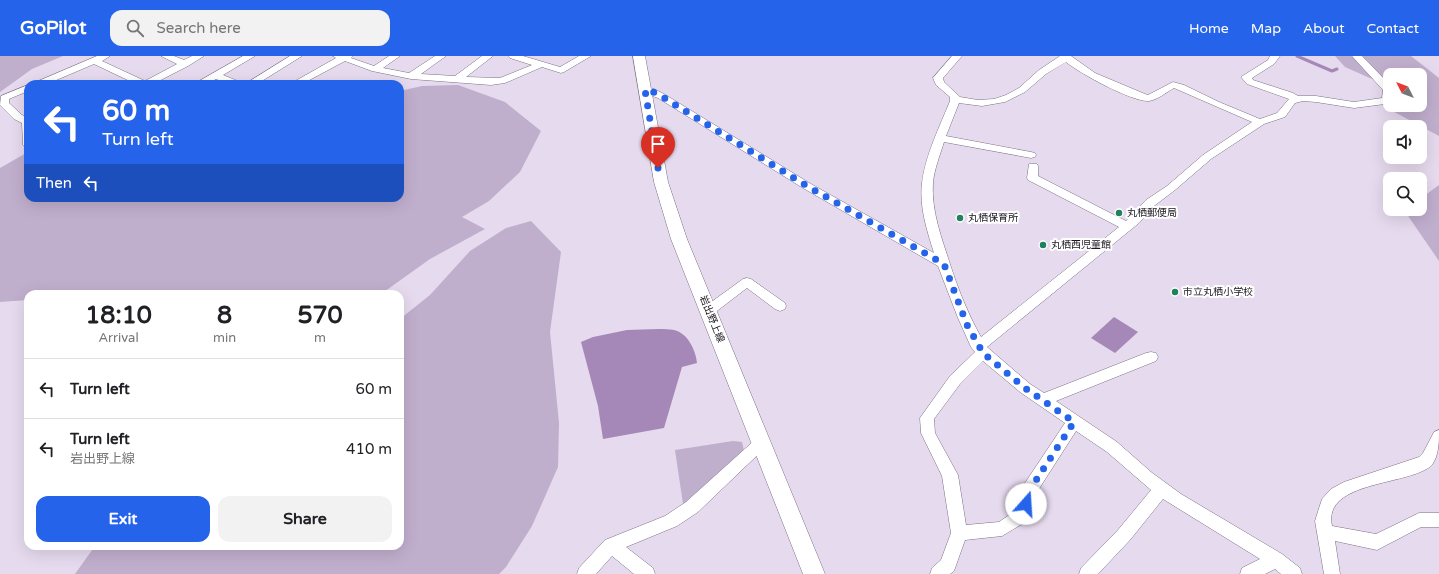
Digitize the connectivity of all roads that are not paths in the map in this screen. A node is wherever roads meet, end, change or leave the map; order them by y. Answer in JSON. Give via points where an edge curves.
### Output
{"nodes":[{"id":1,"x":106,"y":56,"type":"edge"},
{"id":2,"x":166,"y":56,"type":"edge"},
{"id":3,"x":199,"y":56,"type":"edge"},
{"id":4,"x":250,"y":56,"type":"edge"},
{"id":5,"x":297,"y":56,"type":"edge"},
{"id":6,"x":396,"y":56,"type":"edge"},
{"id":7,"x":441,"y":56,"type":"edge"},
{"id":8,"x":488,"y":56,"type":"edge"},
{"id":9,"x":513,"y":56,"type":"edge"},
{"id":10,"x":586,"y":56,"type":"edge"},
{"id":11,"x":639,"y":56,"type":"edge"},
{"id":12,"x":957,"y":56,"type":"edge"},
{"id":13,"x":1275,"y":56,"type":"edge"},
{"id":14,"x":1357,"y":56,"type":"edge"},
{"id":15,"x":343,"y":57,"type":"edge"},
{"id":16,"x":1066,"y":57,"type":"edge"},
{"id":17,"x":95,"y":61,"type":"junction"},
{"id":18,"x":185,"y":64,"type":"junction"},
{"id":19,"x":539,"y":65,"type":"junction"},
{"id":20,"x":375,"y":69,"type":"junction"},
{"id":21,"x":215,"y":75,"type":"junction"},
{"id":22,"x":411,"y":76,"type":"junction"},
{"id":23,"x":458,"y":79,"type":"junction"},
{"id":24,"x":49,"y":80,"type":"edge"},
{"id":25,"x":136,"y":80,"type":"edge"},
{"id":26,"x":153,"y":80,"type":"edge"},
{"id":27,"x":206,"y":80,"type":"edge"},
{"id":28,"x":227,"y":80,"type":"edge"},
{"id":29,"x":257,"y":80,"type":"edge"},
{"id":30,"x":302,"y":80,"type":"edge"},
{"id":31,"x":24,"y":90,"type":"edge"},
{"id":32,"x":645,"y":90,"type":"junction"},
{"id":33,"x":955,"y":99,"type":"junction"},
{"id":34,"x":1297,"y":100,"type":"junction"},
{"id":35,"x":24,"y":117,"type":"edge"},
{"id":36,"x":1260,"y":122,"type":"junction"},
{"id":37,"x":940,"y":138,"type":"junction"},
{"id":38,"x":1126,"y":226,"type":"junction"},
{"id":39,"x":944,"y":264,"type":"junction"},
{"id":40,"x":780,"y":306,"type":"dead end"},
{"id":41,"x":708,"y":311,"type":"junction"},
{"id":42,"x":980,"y":350,"type":"junction"},
{"id":43,"x":1151,"y":357,"type":"dead end"},
{"id":44,"x":1043,"y":400,"type":"junction"},
{"id":45,"x":1074,"y":422,"type":"junction"},
{"id":46,"x":1439,"y":436,"type":"edge"},
{"id":47,"x":762,"y":442,"type":"junction"},
{"id":48,"x":1161,"y":489,"type":"junction"},
{"id":49,"x":1439,"y":520,"type":"edge"},
{"id":50,"x":1325,"y":532,"type":"junction"},
{"id":51,"x":959,"y":533,"type":"junction"},
{"id":52,"x":612,"y":545,"type":"junction"},
{"id":53,"x":1276,"y":560,"type":"junction"},
{"id":54,"x":585,"y":574,"type":"edge"},
{"id":55,"x":647,"y":574,"type":"edge"},
{"id":56,"x":814,"y":574,"type":"edge"},
{"id":57,"x":938,"y":574,"type":"edge"},
{"id":58,"x":1087,"y":574,"type":"edge"},
{"id":59,"x":1248,"y":574,"type":"edge"},
{"id":60,"x":1294,"y":574,"type":"edge"},
{"id":61,"x":1332,"y":574,"type":"edge"}],
"edges":[{"from":1,"to":17,"type":"street"},
{"from":2,"to":18,"type":"street"},
{"from":3,"to":18,"type":"street"},
{"from":4,"to":21,"type":"street"},
{"from":5,"to":29,"type":"street"},
{"from":6,"to":20,"type":"street"},
{"from":7,"to":22,"type":"street"},
{"from":8,"to":23,"type":"street"},
{"from":9,"to":19,"type":"street"},
{"from":10,"to":19,"type":"street","via":[[561,70]]},
{"from":11,"to":32,"type":"main road","name":"岩出野上線"},
{"from":12,"to":33,"type":"street","via":[[938,78],[938,83],[955,96]]},
{"from":13,"to":34,"type":"street","via":[[1271,62],[1246,76],[1250,82],[1290,95]]},
{"from":14,"to":34,"type":"street","via":[[1388,89],[1385,101],[1354,105],[1316,99]]},
{"from":15,"to":20,"type":"street"},
{"from":15,"to":30,"type":"street"},
{"from":16,"to":33,"type":"street","via":[[1014,95],[1000,101],[984,103]]},
{"from":16,"to":36,"type":"street","via":[[1100,80],[1143,98],[1149,98],[1173,85]]},
{"from":17,"to":24,"type":"street"},
{"from":17,"to":25,"type":"street"},
{"from":18,"to":26,"type":"street"},
{"from":19,"to":23,"type":"street","via":[[502,81]]},
{"from":20,"to":22,"type":"street"},
{"from":21,"to":27,"type":"street"},
{"from":21,"to":28,"type":"street"},
{"from":22,"to":23,"type":"street"},
{"from":31,"to":35,"type":"street","via":[[4,98],[4,104]]},
{"from":32,"to":39,"type":"street","via":[[661,96],[807,186]]},
{"from":32,"to":41,"type":"main road","name":"岩出野上線","via":[[661,182],[679,239]]},
{"from":33,"to":37,"type":"street"},
{"from":34,"to":36,"type":"street","via":[[1292,101],[1281,115]]},
{"from":36,"to":38,"type":"street","via":[[1207,157]]},
{"from":37,"to":38,"type":"street","via":[[1032,160],[1032,178]]},
{"from":37,"to":39,"type":"street","via":[[927,184],[929,212]]},
{"from":38,"to":42,"type":"street"},
{"from":39,"to":42,"type":"street","via":[[967,325]]},
{"from":40,"to":41,"type":"street","via":[[747,282]]},
{"from":41,"to":47,"type":"main road","name":"岩出野上線"},
{"from":42,"to":44,"type":"street"},
{"from":42,"to":51,"type":"street","via":[[927,418],[928,433],[950,475]]},
{"from":43,"to":44,"type":"street"},
{"from":44,"to":45,"type":"street"},
{"from":45,"to":48,"type":"street","via":[[1112,447]]},
{"from":45,"to":51,"type":"street","via":[[1027,494],[1026,513],[1002,529]]},
{"from":46,"to":50,"type":"street","via":[[1426,462],[1340,490],[1327,503],[1323,517]]},
{"from":47,"to":52,"type":"street","via":[[692,507],[665,524]]},
{"from":47,"to":56,"type":"main road","name":"岩出野上線"},
{"from":48,"to":53,"type":"street","via":[[1175,500]]},
{"from":48,"to":58,"type":"street"},
{"from":49,"to":50,"type":"street","via":[[1419,520],[1377,542]]},
{"from":50,"to":61,"type":"street"},
{"from":51,"to":57,"type":"street","via":[[948,565]]},
{"from":52,"to":54,"type":"street"},
{"from":52,"to":55,"type":"street"},
{"from":53,"to":59,"type":"street"},
{"from":53,"to":60,"type":"street"}]}
